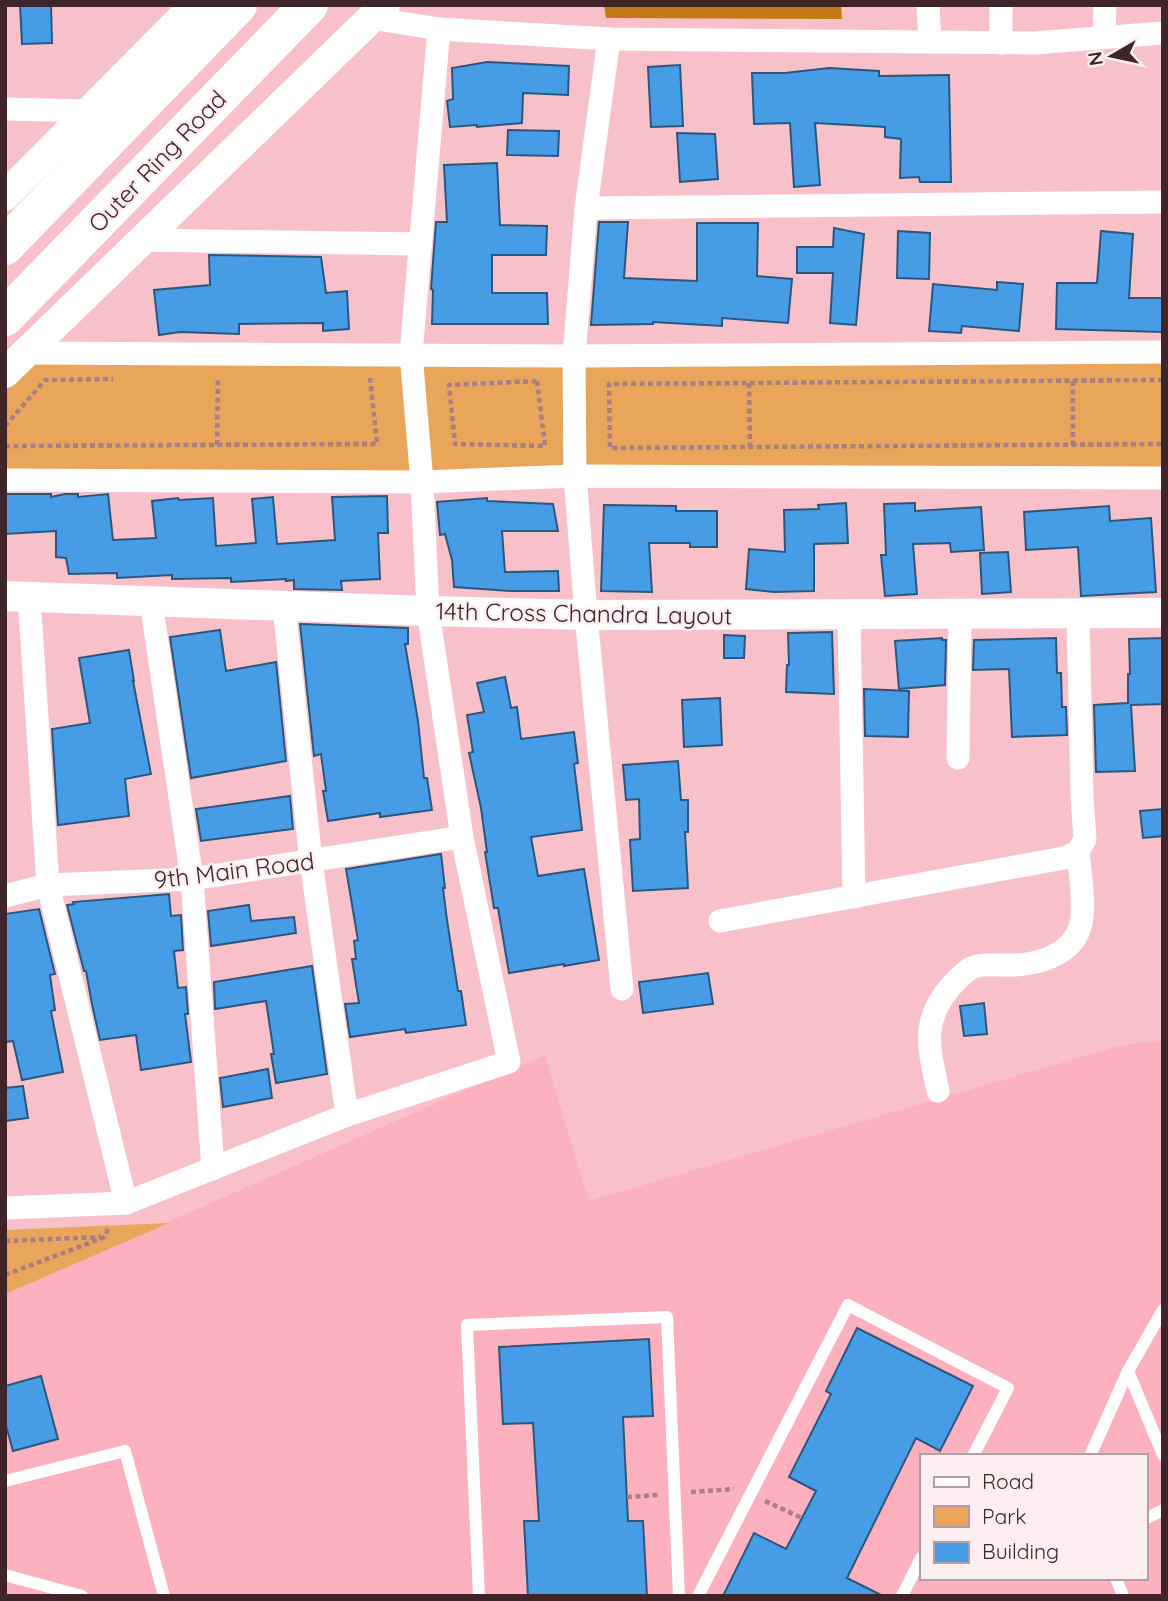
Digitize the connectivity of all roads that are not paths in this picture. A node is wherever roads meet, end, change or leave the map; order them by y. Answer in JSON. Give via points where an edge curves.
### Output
{"nodes":[{"id":1,"x":195,"y":5,"type":"edge"},
{"id":2,"x":238,"y":5,"type":"edge"},
{"id":3,"x":309,"y":5,"type":"edge"},
{"id":4,"x":928,"y":5,"type":"edge"},
{"id":5,"x":1001,"y":5,"type":"edge"},
{"id":6,"x":1105,"y":5,"type":"edge"},
{"id":7,"x":378,"y":12,"type":"edge"},
{"id":8,"x":439,"y":29,"type":"junction"},
{"id":9,"x":1163,"y":33,"type":"edge"},
{"id":10,"x":1104,"y":37,"type":"junction"},
{"id":11,"x":609,"y":39,"type":"junction"},
{"id":12,"x":929,"y":42,"type":"junction"},
{"id":13,"x":1001,"y":43,"type":"junction"},
{"id":14,"x":5,"y":109,"type":"edge"},
{"id":15,"x":89,"y":111,"type":"junction"},
{"id":16,"x":5,"y":196,"type":"edge"},
{"id":17,"x":1163,"y":202,"type":"edge"},
{"id":18,"x":586,"y":208,"type":"junction"},
{"id":19,"x":141,"y":240,"type":"junction"},
{"id":20,"x":421,"y":244,"type":"junction"},
{"id":21,"x":5,"y":246,"type":"edge"},
{"id":22,"x":5,"y":317,"type":"edge"},
{"id":23,"x":1163,"y":352,"type":"edge"},
{"id":24,"x":411,"y":354,"type":"junction"},
{"id":25,"x":574,"y":356,"type":"junction"},
{"id":26,"x":15,"y":363,"type":"edge"},
{"id":27,"x":576,"y":477,"type":"junction"},
{"id":28,"x":1163,"y":478,"type":"edge"},
{"id":29,"x":5,"y":480,"type":"edge"},
{"id":30,"x":422,"y":482,"type":"junction"},
{"id":31,"x":17,"y":596,"type":"edge"},
{"id":32,"x":151,"y":601,"type":"junction"},
{"id":33,"x":284,"y":606,"type":"junction"},
{"id":34,"x":428,"y":611,"type":"junction"},
{"id":35,"x":1078,"y":613,"type":"junction"},
{"id":36,"x":1163,"y":613,"type":"edge"},
{"id":37,"x":849,"y":614,"type":"junction"},
{"id":38,"x":960,"y":614,"type":"junction"},
{"id":39,"x":586,"y":615,"type":"junction"},
{"id":40,"x":958,"y":758,"type":"dead end"},
{"id":41,"x":462,"y":837,"type":"junction"},
{"id":42,"x":1079,"y":852,"type":"junction"},
{"id":43,"x":311,"y":861,"type":"junction"},
{"id":44,"x":192,"y":879,"type":"junction"},
{"id":45,"x":48,"y":886,"type":"junction"},
{"id":46,"x":5,"y":896,"type":"edge"},
{"id":47,"x":854,"y":897,"type":"junction"},
{"id":48,"x":720,"y":921,"type":"dead end"},
{"id":49,"x":622,"y":989,"type":"dead end"},
{"id":50,"x":938,"y":1091,"type":"dead end"},
{"id":51,"x":347,"y":1115,"type":"junction"},
{"id":52,"x":213,"y":1169,"type":"junction"},
{"id":53,"x":121,"y":1204,"type":"junction"},
{"id":54,"x":5,"y":1208,"type":"edge"},
{"id":55,"x":1163,"y":1310,"type":"edge"},
{"id":56,"x":1128,"y":1371,"type":"junction"},
{"id":57,"x":975,"y":1454,"type":"edge"},
{"id":58,"x":1091,"y":1454,"type":"edge"},
{"id":59,"x":1163,"y":1455,"type":"edge"},
{"id":60,"x":5,"y":1481,"type":"edge"},
{"id":61,"x":1163,"y":1510,"type":"edge"},
{"id":62,"x":1147,"y":1518,"type":"edge"},
{"id":63,"x":920,"y":1560,"type":"edge"},
{"id":64,"x":5,"y":1574,"type":"edge"},
{"id":65,"x":81,"y":1596,"type":"edge"},
{"id":66,"x":164,"y":1596,"type":"edge"},
{"id":67,"x":479,"y":1596,"type":"edge"},
{"id":68,"x":679,"y":1596,"type":"edge"},
{"id":69,"x":698,"y":1596,"type":"edge"},
{"id":70,"x":902,"y":1596,"type":"edge"}],
"edges":[{"from":1,"to":15,"type":"street"},
{"from":2,"to":21,"type":"highway","name":"Outer Ring Road"},
{"from":3,"to":22,"type":"highway","name":"Outer Ring Road"},
{"from":4,"to":12,"type":"street"},
{"from":5,"to":13,"type":"street"},
{"from":6,"to":10,"type":"street"},
{"from":7,"to":8,"type":"street"},
{"from":7,"to":19,"type":"street"},
{"from":8,"to":11,"type":"street"},
{"from":8,"to":20,"type":"street"},
{"from":9,"to":10,"type":"street"},
{"from":10,"to":13,"type":"street"},
{"from":11,"to":12,"type":"street"},
{"from":11,"to":18,"type":"street"},
{"from":12,"to":13,"type":"street"},
{"from":14,"to":15,"type":"street"},
{"from":15,"to":16,"type":"street"},
{"from":17,"to":18,"type":"street"},
{"from":18,"to":25,"type":"street"},
{"from":19,"to":20,"type":"street"},
{"from":19,"to":26,"type":"street"},
{"from":20,"to":24,"type":"street"},
{"from":23,"to":25,"type":"street"},
{"from":24,"to":25,"type":"street"},
{"from":24,"to":26,"type":"street"},
{"from":24,"to":30,"type":"street"},
{"from":25,"to":27,"type":"street"},
{"from":27,"to":28,"type":"street"},
{"from":27,"to":30,"type":"street"},
{"from":27,"to":39,"type":"street"},
{"from":29,"to":30,"type":"street"},
{"from":30,"to":34,"type":"street"},
{"from":31,"to":32,"type":"street","name":"14th Cross Chandra Layout"},
{"from":31,"to":45,"type":"street"},
{"from":32,"to":33,"type":"street","name":"14th Cross Chandra Layout"},
{"from":32,"to":44,"type":"street"},
{"from":33,"to":34,"type":"street","name":"14th Cross Chandra Layout"},
{"from":33,"to":43,"type":"street"},
{"from":34,"to":39,"type":"street","name":"14th Cross Chandra Layout"},
{"from":34,"to":41,"type":"street"},
{"from":35,"to":36,"type":"street","name":"14th Cross Chandra Layout"},
{"from":35,"to":38,"type":"street","name":"14th Cross Chandra Layout"},
{"from":35,"to":42,"type":"street","via":[[1085,839]]},
{"from":37,"to":38,"type":"street","name":"14th Cross Chandra Layout"},
{"from":37,"to":39,"type":"street","name":"14th Cross Chandra Layout"},
{"from":37,"to":47,"type":"street"},
{"from":38,"to":40,"type":"street"},
{"from":39,"to":49,"type":"street"},
{"from":41,"to":43,"type":"street","name":"9th Main Road"},
{"from":41,"to":51,"type":"street","via":[[509,1062]]},
{"from":42,"to":47,"type":"street","via":[[1064,859]]},
{"from":42,"to":50,"type":"street","via":[[1082,913],[1071,943],[1051,958],[1019,965],[976,966],[941,998],[931,1017],[929,1047]]},
{"from":43,"to":44,"type":"street","name":"9th Main Road"},
{"from":43,"to":51,"type":"street"},
{"from":44,"to":45,"type":"street","name":"9th Main Road"},
{"from":44,"to":52,"type":"street"},
{"from":45,"to":46,"type":"street","name":"9th Main Road"},
{"from":45,"to":53,"type":"street"},
{"from":47,"to":48,"type":"street"},
{"from":51,"to":52,"type":"street"},
{"from":52,"to":53,"type":"street"},
{"from":53,"to":54,"type":"street"},
{"from":55,"to":56,"type":"lane"},
{"from":56,"to":58,"type":"lane"},
{"from":56,"to":59,"type":"lane"},
{"from":57,"to":69,"type":"lane","via":[[1008,1388],[848,1305]]},
{"from":60,"to":66,"type":"lane","via":[[125,1451]]},
{"from":61,"to":62,"type":"lane"},
{"from":63,"to":70,"type":"lane"},
{"from":64,"to":65,"type":"lane"},
{"from":67,"to":68,"type":"lane","via":[[467,1325],[667,1317]]}]}
